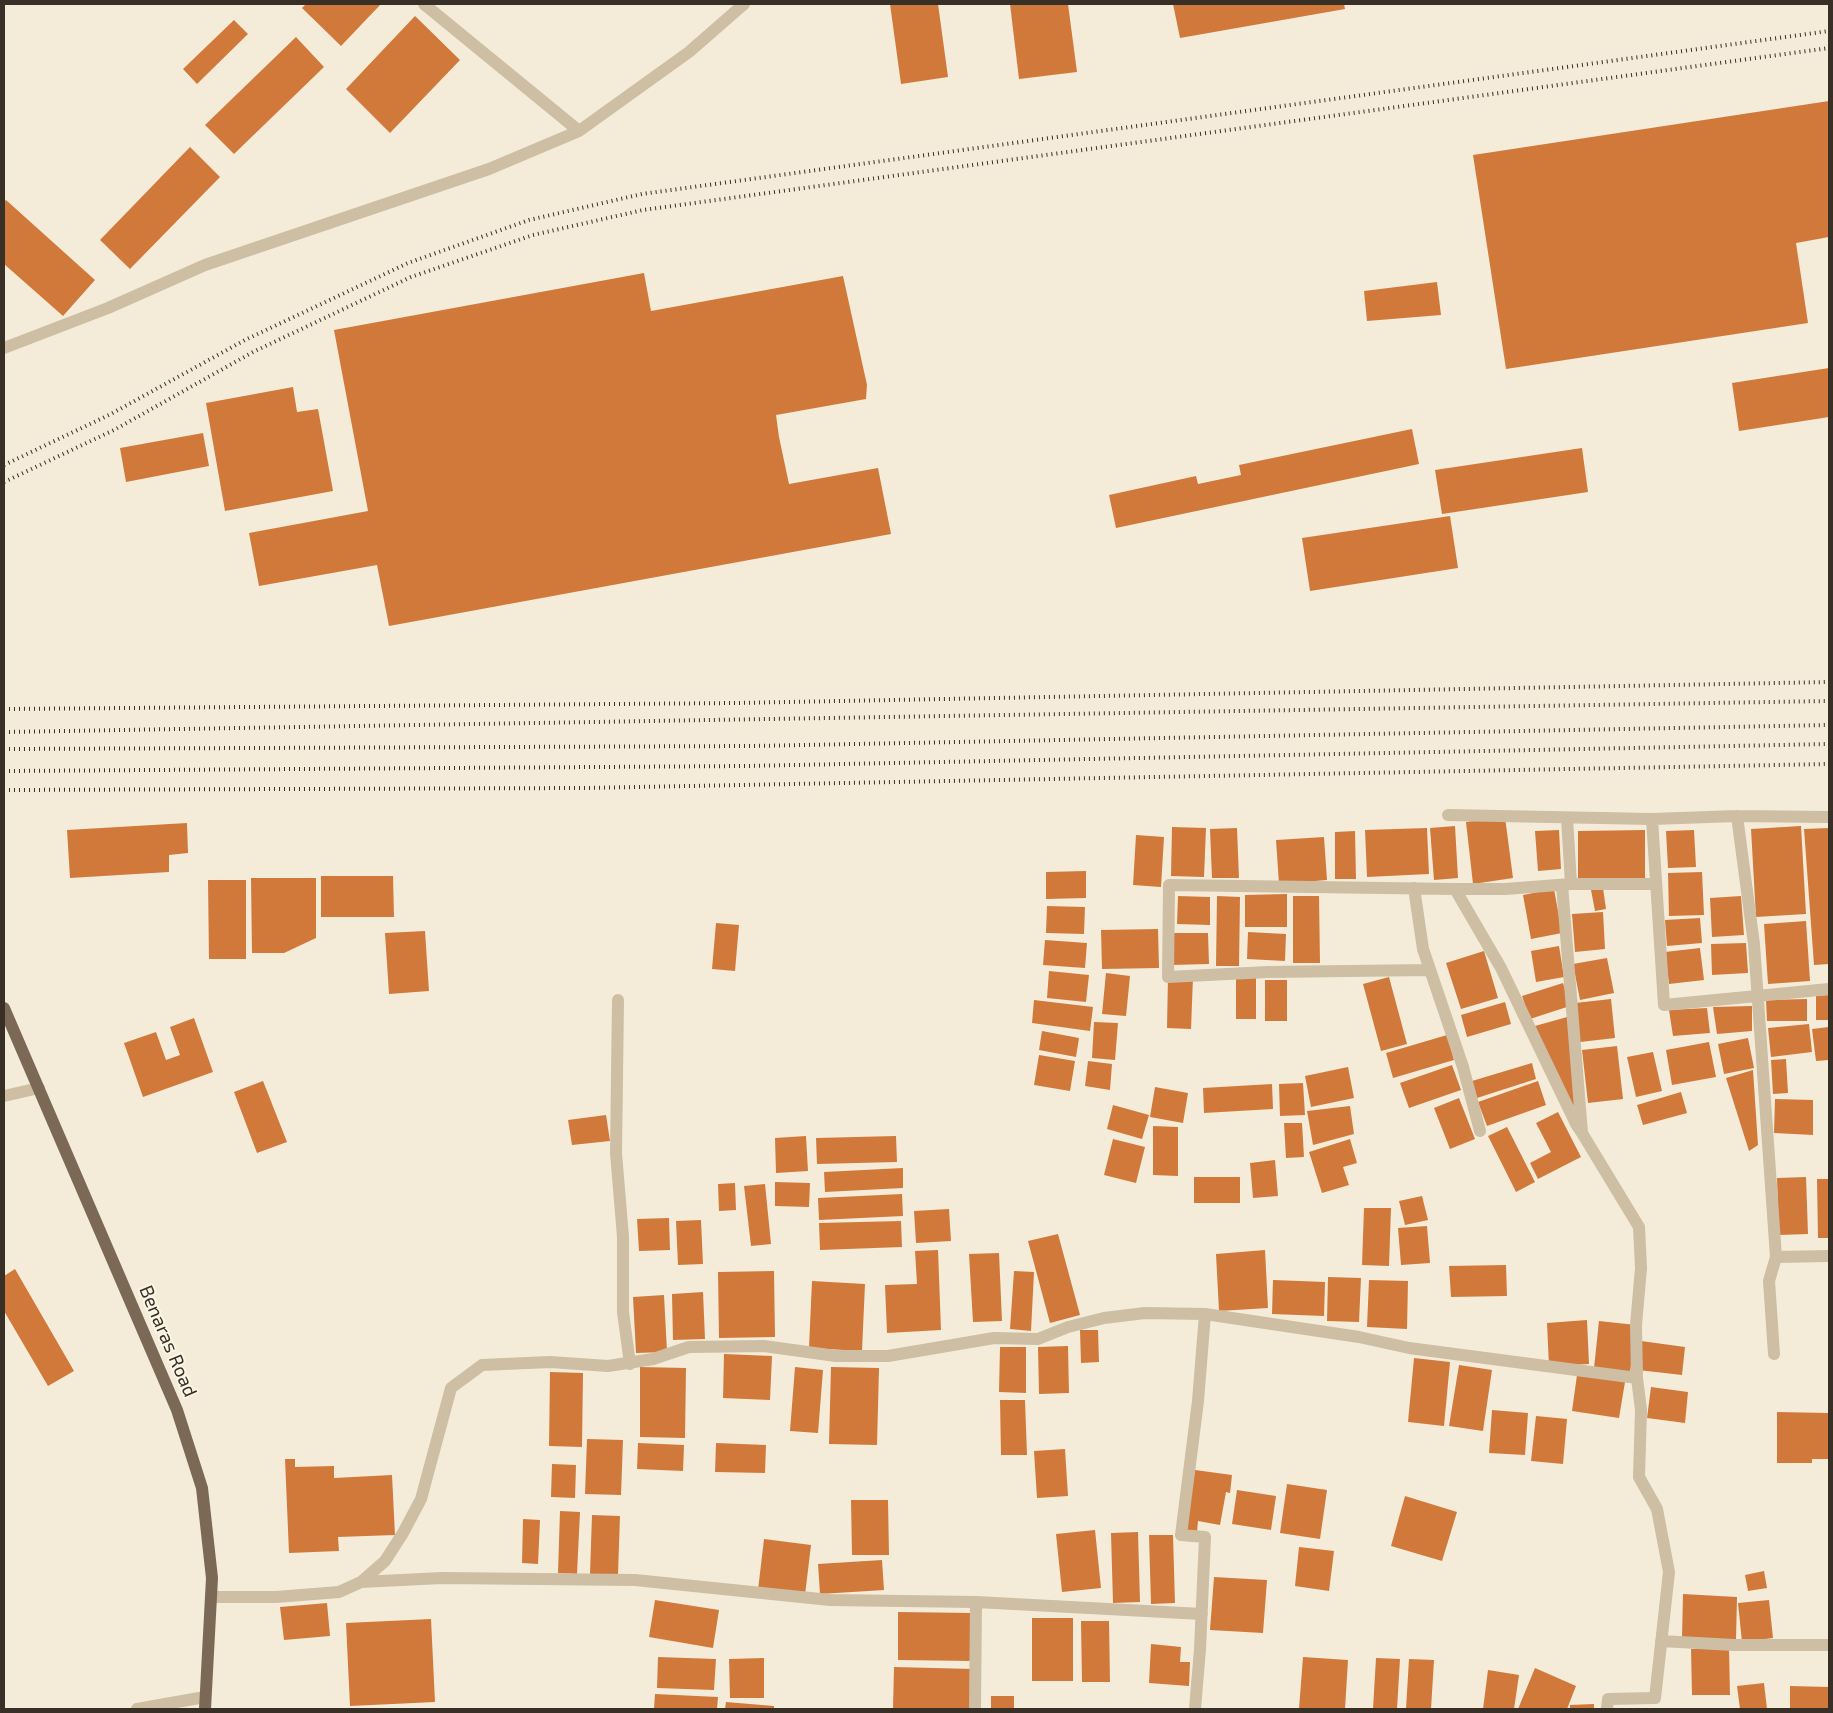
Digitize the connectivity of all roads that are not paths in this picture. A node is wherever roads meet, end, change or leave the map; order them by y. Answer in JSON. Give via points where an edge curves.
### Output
{"nodes":[{"id":1,"x":424,"y":4,"type":"edge"},
{"id":2,"x":744,"y":4,"type":"edge"},
{"id":3,"x":579,"y":131,"type":"junction"},
{"id":4,"x":4,"y":348,"type":"edge"},
{"id":5,"x":1448,"y":815,"type":"dead end"},
{"id":6,"x":1737,"y":816,"type":"junction"},
{"id":7,"x":1829,"y":817,"type":"edge"},
{"id":8,"x":1567,"y":818,"type":"junction"},
{"id":9,"x":1652,"y":819,"type":"junction"},
{"id":10,"x":1567,"y":884,"type":"junction"},
{"id":11,"x":1655,"y":884,"type":"junction"},
{"id":12,"x":1414,"y":888,"type":"junction"},
{"id":13,"x":1455,"y":889,"type":"junction"},
{"id":14,"x":1430,"y":970,"type":"junction"},
{"id":15,"x":1829,"y":989,"type":"edge"},
{"id":16,"x":1757,"y":996,"type":"junction"},
{"id":17,"x":618,"y":1000,"type":"dead end"},
{"id":18,"x":4,"y":1008,"type":"edge"},
{"id":19,"x":39,"y":1088,"type":"junction"},
{"id":20,"x":4,"y":1096,"type":"edge"},
{"id":21,"x":1480,"y":1131,"type":"dead end"},
{"id":22,"x":1582,"y":1133,"type":"junction"},
{"id":23,"x":1829,"y":1256,"type":"edge"},
{"id":24,"x":1776,"y":1257,"type":"junction"},
{"id":25,"x":1204,"y":1314,"type":"junction"},
{"id":26,"x":1774,"y":1354,"type":"dead end"},
{"id":27,"x":630,"y":1364,"type":"junction"},
{"id":28,"x":1637,"y":1378,"type":"junction"},
{"id":29,"x":361,"y":1582,"type":"junction"},
{"id":30,"x":211,"y":1597,"type":"junction"},
{"id":31,"x":976,"y":1602,"type":"junction"},
{"id":32,"x":1202,"y":1614,"type":"junction"},
{"id":33,"x":1661,"y":1641,"type":"junction"},
{"id":34,"x":1829,"y":1645,"type":"edge"},
{"id":35,"x":205,"y":1703,"type":"edge"},
{"id":36,"x":137,"y":1709,"type":"edge"},
{"id":37,"x":975,"y":1709,"type":"edge"},
{"id":38,"x":1195,"y":1709,"type":"edge"},
{"id":39,"x":1607,"y":1709,"type":"edge"}],
"edges":[{"from":1,"to":3,"type":"street"},
{"from":2,"to":3,"type":"street","via":[[689,52]]},
{"from":3,"to":4,"type":"street","via":[[489,169],[205,265],[108,308]]},
{"from":5,"to":8,"type":"street"},
{"from":6,"to":7,"type":"street"},
{"from":6,"to":9,"type":"street"},
{"from":6,"to":16,"type":"street","via":[[1754,944]]},
{"from":8,"to":9,"type":"street"},
{"from":8,"to":10,"type":"street"},
{"from":9,"to":11,"type":"street"},
{"from":10,"to":11,"type":"street"},
{"from":10,"to":13,"type":"street"},
{"from":10,"to":22,"type":"street"},
{"from":11,"to":16,"type":"street","via":[[1664,1005]]},
{"from":12,"to":13,"type":"street"},
{"from":12,"to":14,"type":"street"},
{"from":12,"to":14,"type":"street","via":[[1170,885],[1168,977]]},
{"from":13,"to":22,"type":"street","via":[[1501,968]]},
{"from":14,"to":21,"type":"street","via":[[1463,1067]]},
{"from":15,"to":16,"type":"street"},
{"from":16,"to":24,"type":"street"},
{"from":17,"to":27,"type":"street","via":[[616,1153],[623,1237],[623,1312]]},
{"from":18,"to":19,"type":"main road","name":"Benaras Road"},
{"from":19,"to":20,"type":"street"},
{"from":19,"to":30,"type":"main road","name":"Benaras Road","via":[[177,1410],[202,1488],[212,1578]]},
{"from":22,"to":28,"type":"street","via":[[1639,1227],[1641,1268],[1636,1325]]},
{"from":23,"to":24,"type":"street"},
{"from":24,"to":26,"type":"street","via":[[1769,1281]]},
{"from":25,"to":27,"type":"street","via":[[1145,1313],[1104,1318],[1038,1339],[994,1338],[888,1356],[836,1356],[764,1346],[688,1347]]},
{"from":25,"to":28,"type":"street","via":[[1418,1349]]},
{"from":25,"to":32,"type":"street","via":[[1198,1402],[1181,1535],[1205,1537]]},
{"from":27,"to":29,"type":"street","via":[[608,1366],[550,1362],[482,1365],[452,1388],[421,1499],[385,1561]]},
{"from":28,"to":33,"type":"street","via":[[1641,1410],[1639,1477],[1657,1509],[1669,1572]]},
{"from":29,"to":30,"type":"street","via":[[339,1592],[309,1595]]},
{"from":29,"to":31,"type":"street","via":[[442,1578],[635,1580],[830,1600]]},
{"from":30,"to":35,"type":"main road","name":"Benaras Road"},
{"from":31,"to":32,"type":"street"},
{"from":31,"to":37,"type":"street"},
{"from":32,"to":38,"type":"street"},
{"from":33,"to":34,"type":"street"},
{"from":33,"to":39,"type":"street","via":[[1655,1698],[1608,1699]]},
{"from":35,"to":36,"type":"street"}]}
